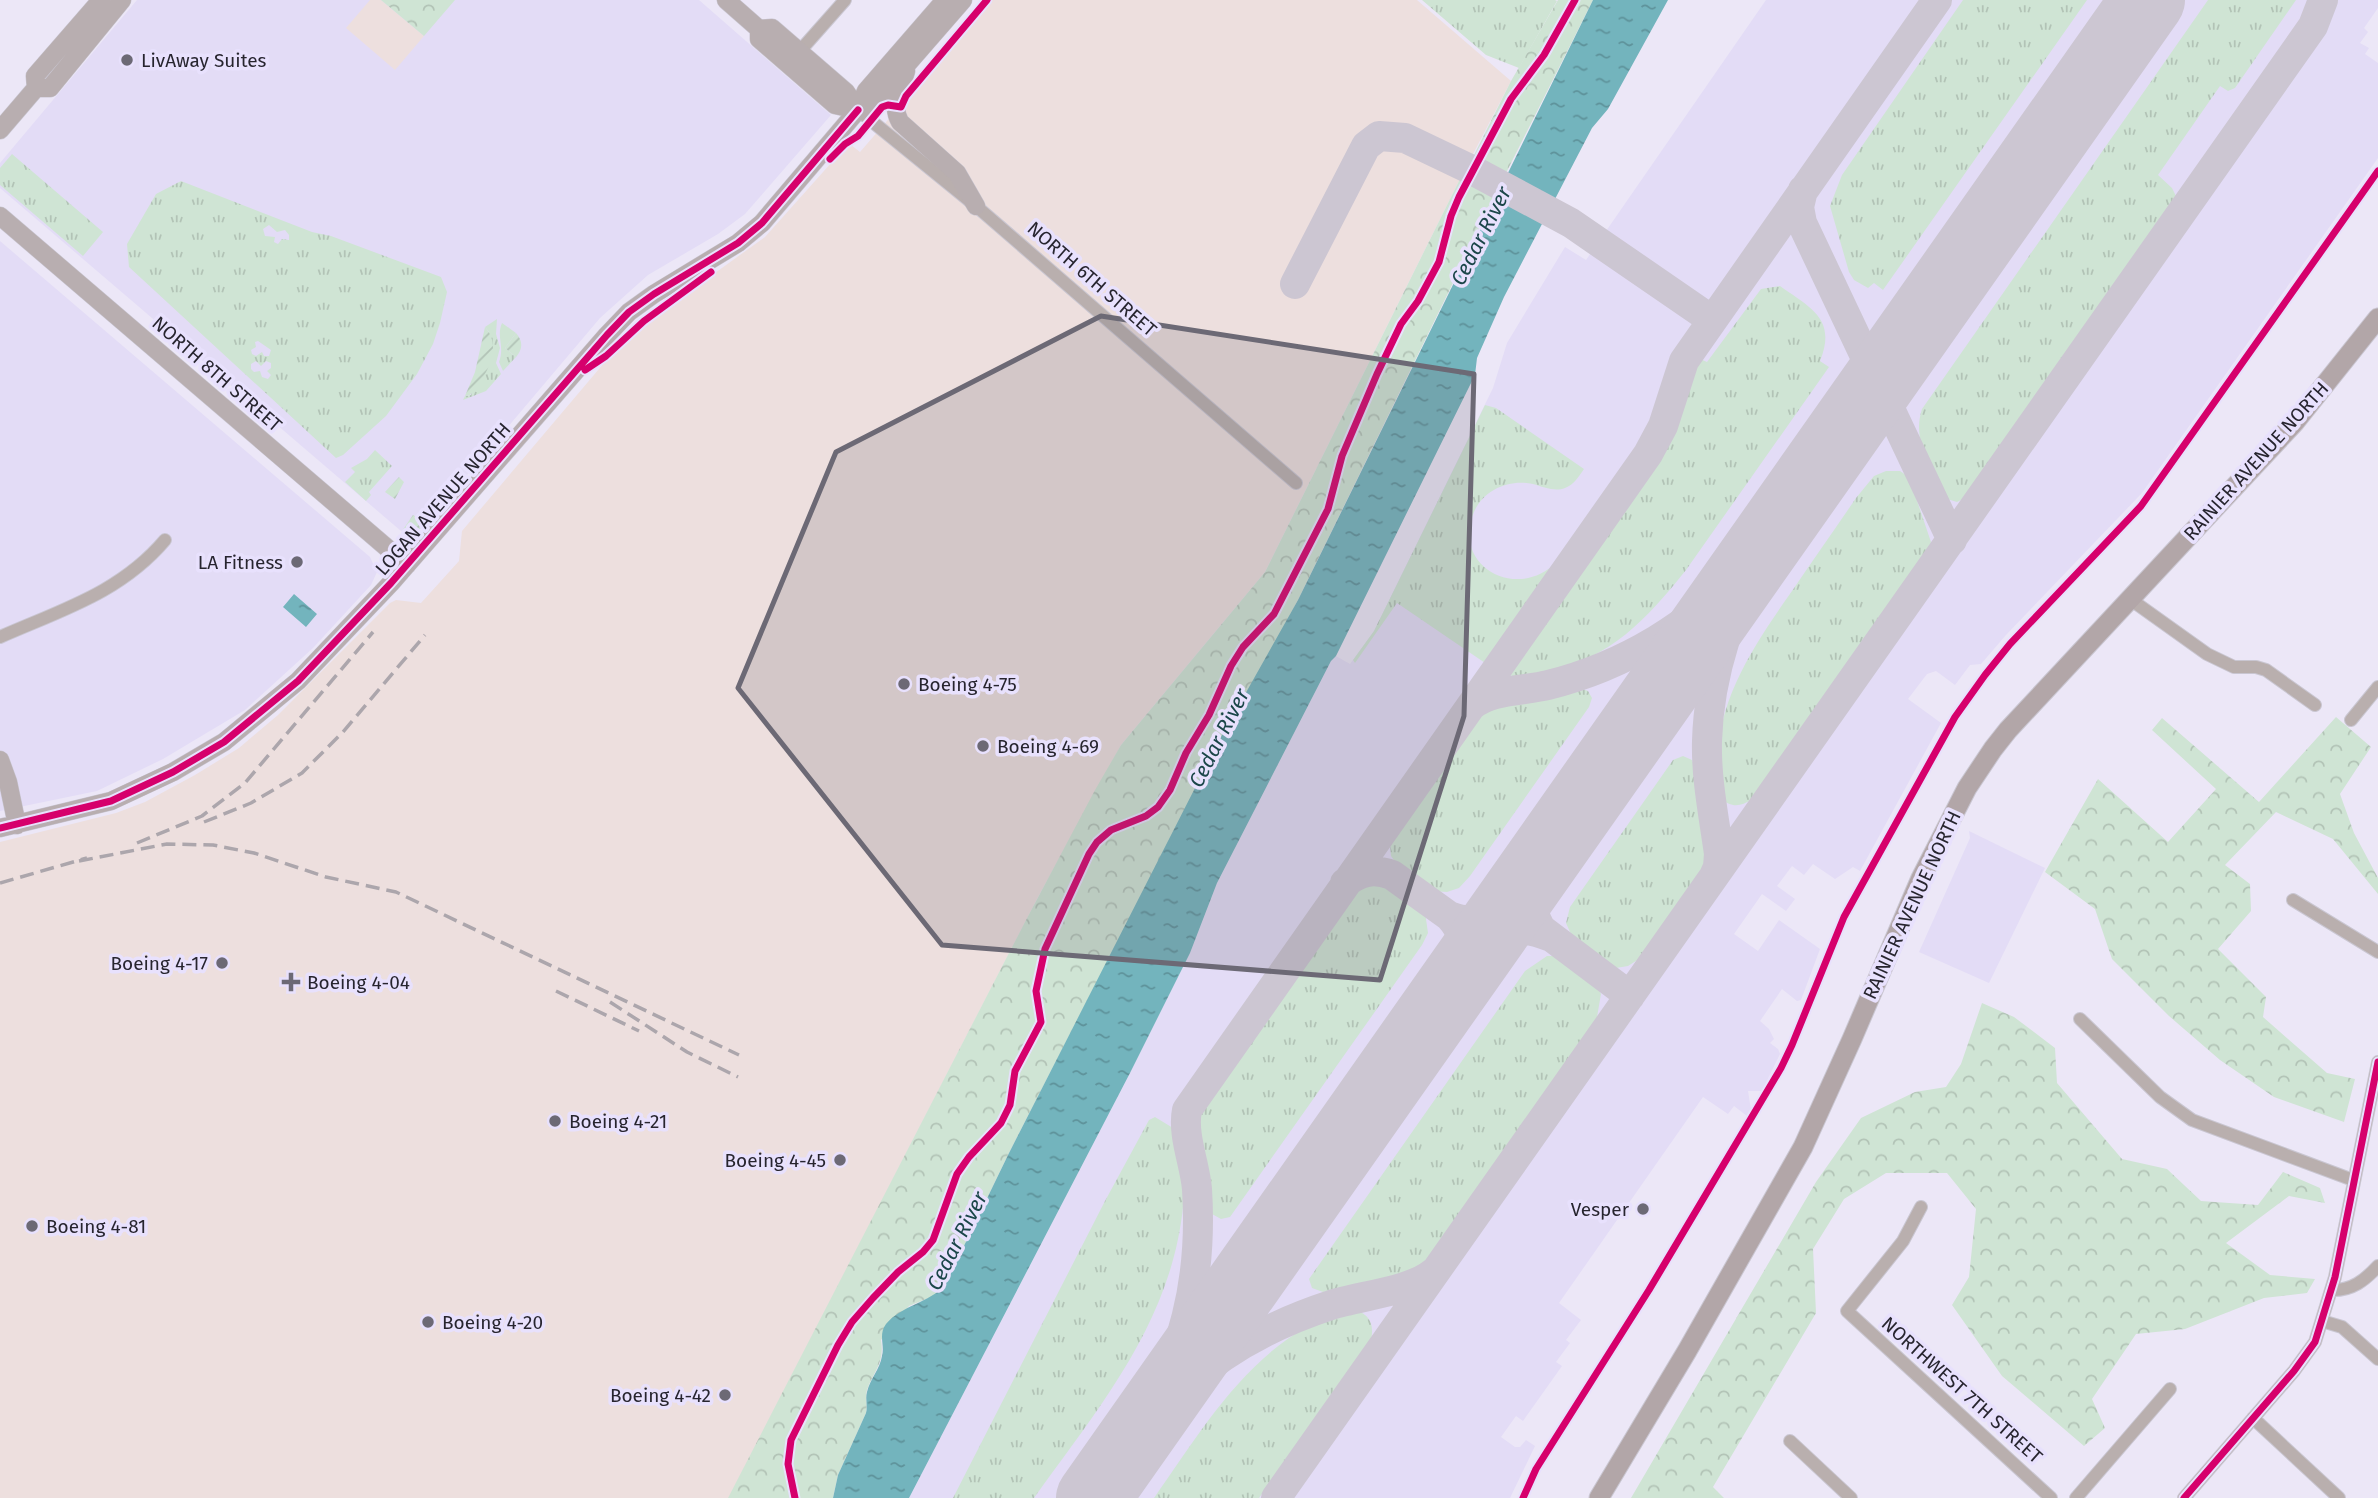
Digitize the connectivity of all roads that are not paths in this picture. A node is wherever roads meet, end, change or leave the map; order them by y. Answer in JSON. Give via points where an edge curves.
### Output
{"nodes":[{"id":1,"x":101,"y":0,"type":"edge"},
{"id":2,"x":122,"y":0,"type":"edge"},
{"id":3,"x":726,"y":0,"type":"edge"},
{"id":4,"x":845,"y":0,"type":"edge"},
{"id":5,"x":945,"y":0,"type":"edge"},
{"id":6,"x":963,"y":0,"type":"edge"},
{"id":7,"x":759,"y":29,"type":"junction"},
{"id":8,"x":799,"y":52,"type":"junction"},
{"id":9,"x":909,"y":62,"type":"junction"},
{"id":10,"x":36,"y":88,"type":"junction"},
{"id":11,"x":858,"y":110,"type":"junction"},
{"id":12,"x":0,"y":130,"type":"edge"},
{"id":13,"x":976,"y":206,"type":"junction"},
{"id":14,"x":0,"y":215,"type":"edge"},
{"id":15,"x":2378,"y":317,"type":"edge"},
{"id":16,"x":1296,"y":483,"type":"dead end"},
{"id":17,"x":165,"y":540,"type":"dead end"},
{"id":18,"x":407,"y":565,"type":"junction"},
{"id":19,"x":2130,"y":599,"type":"junction"},
{"id":20,"x":0,"y":637,"type":"edge"},
{"id":21,"x":2378,"y":687,"type":"edge"},
{"id":22,"x":2315,"y":705,"type":"dead end"},
{"id":23,"x":2351,"y":720,"type":"dead end"},
{"id":24,"x":0,"y":760,"type":"edge"},
{"id":25,"x":9,"y":827,"type":"edge"},
{"id":26,"x":2293,"y":901,"type":"dead end"},
{"id":27,"x":2378,"y":952,"type":"edge"},
{"id":28,"x":2080,"y":1019,"type":"dead end"},
{"id":29,"x":2378,"y":1062,"type":"edge"},
{"id":30,"x":2376,"y":1080,"type":"edge"},
{"id":31,"x":2353,"y":1180,"type":"junction"},
{"id":32,"x":1921,"y":1207,"type":"dead end"},
{"id":33,"x":2378,"y":1266,"type":"edge"},
{"id":34,"x":2331,"y":1290,"type":"junction"},
{"id":35,"x":2322,"y":1321,"type":"junction"},
{"id":36,"x":2378,"y":1359,"type":"edge"},
{"id":37,"x":2170,"y":1389,"type":"dead end"},
{"id":38,"x":2253,"y":1418,"type":"junction"},
{"id":39,"x":1790,"y":1441,"type":"dead end"},
{"id":40,"x":1599,"y":1498,"type":"edge"},
{"id":41,"x":1851,"y":1498,"type":"edge"},
{"id":42,"x":2051,"y":1498,"type":"edge"},
{"id":43,"x":2076,"y":1498,"type":"edge"},
{"id":44,"x":2184,"y":1498,"type":"edge"},
{"id":45,"x":2339,"y":1498,"type":"edge"}],
"edges":[{"from":1,"to":10,"type":"main road","via":[[35,76]]},
{"from":2,"to":10,"type":"main road","via":[[50,88]]},
{"from":3,"to":7,"type":"main road","name":"NORTH 6TH STREET"},
{"from":4,"to":8,"type":"street"},
{"from":5,"to":11,"type":"main road","name":"LOGAN AVENUE NORTH","via":[[866,91]]},
{"from":6,"to":9,"type":"main road","name":"LOGAN AVENUE NORTH"},
{"from":7,"to":8,"type":"main road","name":"NORTH 6TH STREET","via":[[772,28]]},
{"from":7,"to":11,"type":"main road","name":"NORTH 6TH STREET","via":[[759,39],[835,105]]},
{"from":8,"to":11,"type":"main road","name":"NORTH 6TH STREET","via":[[846,92]]},
{"from":9,"to":11,"type":"main road","name":"LOGAN AVENUE NORTH","via":[[876,100]]},
{"from":9,"to":13,"type":"main road","via":[[897,96],[896,116],[957,173]]},
{"from":10,"to":12,"type":"main road"},
{"from":11,"to":13,"type":"street","name":"NORTH 6TH STREET"},
{"from":11,"to":18,"type":"main road","name":"LOGAN AVENUE NORTH","via":[[762,223],[624,317]]},
{"from":13,"to":16,"type":"street","name":"NORTH 6TH STREET"},
{"from":14,"to":18,"type":"main road","name":"NORTH 8TH STREET"},
{"from":15,"to":19,"type":"main road","name":"RAINIER AVENUE NORTH","via":[[2295,422]]},
{"from":17,"to":20,"type":"street","via":[[130,574],[96,596]]},
{"from":18,"to":25,"type":"main road","name":"LOGAN AVENUE NORTH","via":[[298,681],[224,743],[111,801]]},
{"from":19,"to":22,"type":"street","via":[[2207,654],[2234,667],[2266,670]]},
{"from":19,"to":40,"type":"main road","name":"RAINIER AVENUE NORTH","via":[[2008,730],[1967,788],[1921,878],[1803,1147]]},
{"from":21,"to":23,"type":"street"},
{"from":24,"to":25,"type":"main road","via":[[8,782]]},
{"from":26,"to":27,"type":"street"},
{"from":28,"to":31,"type":"street","via":[[2183,1115]]},
{"from":29,"to":30,"type":"street"},
{"from":30,"to":31,"type":"street"},
{"from":31,"to":34,"type":"street"},
{"from":32,"to":42,"type":"street","name":"NORTHWEST 7TH STREET","via":[[1903,1241],[1847,1311]]},
{"from":33,"to":34,"type":"street","via":[[2360,1283]]},
{"from":34,"to":35,"type":"street"},
{"from":35,"to":36,"type":"street","via":[[2342,1327]]},
{"from":35,"to":38,"type":"street","via":[[2306,1356]]},
{"from":37,"to":43,"type":"street"},
{"from":38,"to":44,"type":"street"},
{"from":38,"to":45,"type":"street"},
{"from":39,"to":41,"type":"street"}]}
